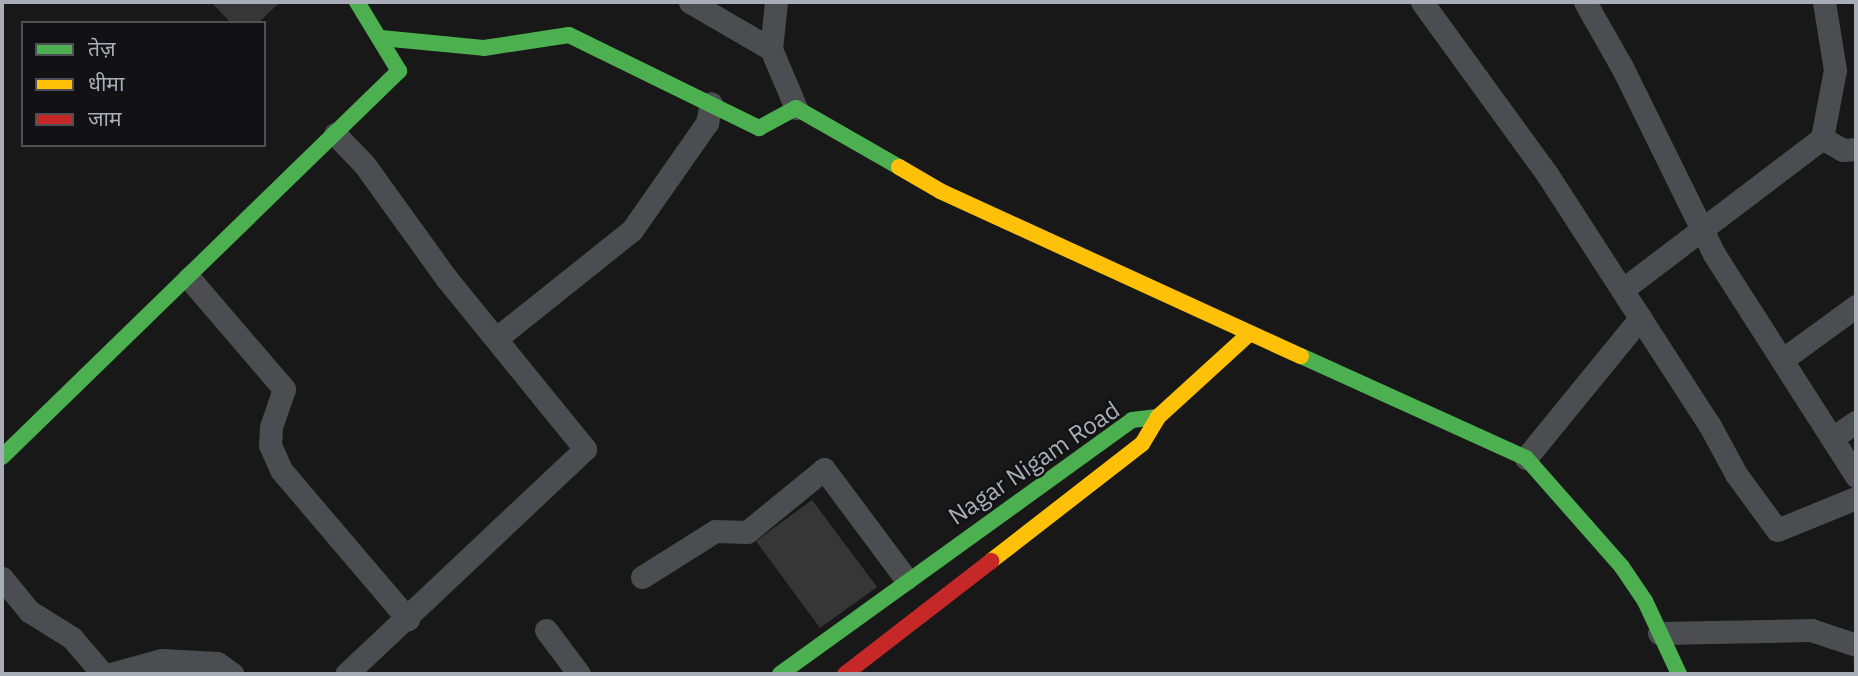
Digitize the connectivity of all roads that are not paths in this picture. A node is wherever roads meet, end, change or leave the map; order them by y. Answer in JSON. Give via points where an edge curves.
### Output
{"nodes":[{"id":1,"x":357,"y":2,"type":"edge"},
{"id":2,"x":690,"y":2,"type":"edge"},
{"id":3,"x":776,"y":2,"type":"edge"},
{"id":4,"x":1422,"y":2,"type":"edge"},
{"id":5,"x":1585,"y":2,"type":"edge"},
{"id":6,"x":1824,"y":2,"type":"edge"},
{"id":7,"x":381,"y":38,"type":"junction"},
{"id":8,"x":771,"y":49,"type":"junction"},
{"id":9,"x":711,"y":103,"type":"junction"},
{"id":10,"x":796,"y":108,"type":"junction"},
{"id":11,"x":335,"y":134,"type":"junction"},
{"id":12,"x":1822,"y":138,"type":"junction"},
{"id":13,"x":1856,"y":149,"type":"edge"},
{"id":14,"x":1702,"y":231,"type":"junction"},
{"id":15,"x":188,"y":278,"type":"junction"},
{"id":16,"x":1622,"y":289,"type":"junction"},
{"id":17,"x":1856,"y":306,"type":"edge"},
{"id":18,"x":1640,"y":318,"type":"junction"},
{"id":19,"x":1249,"y":334,"type":"junction"},
{"id":20,"x":498,"y":337,"type":"junction"},
{"id":21,"x":1782,"y":360,"type":"junction"},
{"id":22,"x":1158,"y":417,"type":"junction"},
{"id":23,"x":1856,"y":422,"type":"edge"},
{"id":24,"x":1832,"y":438,"type":"junction"},
{"id":25,"x":2,"y":457,"type":"edge"},
{"id":26,"x":1526,"y":457,"type":"junction"},
{"id":27,"x":1856,"y":476,"type":"edge"},
{"id":28,"x":1856,"y":498,"type":"edge"},
{"id":29,"x":642,"y":577,"type":"dead end"},
{"id":30,"x":2,"y":578,"type":"edge"},
{"id":31,"x":906,"y":579,"type":"junction"},
{"id":32,"x":408,"y":619,"type":"junction"},
{"id":33,"x":546,"y":630,"type":"dead end"},
{"id":34,"x":1659,"y":633,"type":"junction"},
{"id":35,"x":1856,"y":645,"type":"edge"},
{"id":36,"x":1674,"y":672,"type":"edge"},
{"id":37,"x":848,"y":673,"type":"edge"},
{"id":38,"x":103,"y":674,"type":"edge"},
{"id":39,"x":110,"y":674,"type":"edge"},
{"id":40,"x":233,"y":674,"type":"edge"},
{"id":41,"x":346,"y":674,"type":"edge"},
{"id":42,"x":579,"y":674,"type":"edge"},
{"id":43,"x":780,"y":674,"type":"edge"}],
"edges":[{"from":1,"to":7,"type":"street"},
{"from":2,"to":8,"type":"street"},
{"from":3,"to":8,"type":"street"},
{"from":4,"to":16,"type":"street","via":[[1547,174]]},
{"from":5,"to":14,"type":"street"},
{"from":6,"to":12,"type":"street","via":[[1835,70]]},
{"from":7,"to":9,"type":"street","via":[[484,48],[569,35]]},
{"from":7,"to":11,"type":"street","via":[[399,71]]},
{"from":8,"to":10,"type":"street"},
{"from":9,"to":10,"type":"street","via":[[759,128]]},
{"from":9,"to":20,"type":"street","via":[[707,123],[632,230]]},
{"from":10,"to":19,"type":"street","via":[[940,191]]},
{"from":11,"to":15,"type":"street"},
{"from":11,"to":20,"type":"street","via":[[364,164],[447,279]]},
{"from":12,"to":13,"type":"street","via":[[1843,150]]},
{"from":12,"to":14,"type":"street"},
{"from":14,"to":16,"type":"street"},
{"from":14,"to":21,"type":"street"},
{"from":15,"to":25,"type":"street"},
{"from":15,"to":32,"type":"street","via":[[284,389],[270,445],[281,470]]},
{"from":16,"to":18,"type":"street"},
{"from":17,"to":21,"type":"street"},
{"from":18,"to":26,"type":"street"},
{"from":18,"to":28,"type":"street","via":[[1735,474],[1777,530]]},
{"from":19,"to":22,"type":"street"},
{"from":19,"to":26,"type":"street"},
{"from":20,"to":32,"type":"street","via":[[585,449]]},
{"from":21,"to":24,"type":"street"},
{"from":22,"to":31,"type":"street","name":"Nagar Nigam Road","via":[[1132,420]]},
{"from":22,"to":37,"type":"street","name":"Nagar Nigam Road","via":[[1142,444]]},
{"from":23,"to":24,"type":"street"},
{"from":24,"to":27,"type":"street"},
{"from":26,"to":34,"type":"street","via":[[1622,567]]},
{"from":29,"to":31,"type":"street","via":[[715,531],[747,532],[824,470]]},
{"from":30,"to":38,"type":"street","via":[[29,611],[72,638]]},
{"from":31,"to":43,"type":"street","name":"Nagar Nigam Road"},
{"from":32,"to":41,"type":"street"},
{"from":33,"to":42,"type":"street"},
{"from":34,"to":35,"type":"street","via":[[1811,630]]},
{"from":34,"to":36,"type":"street"},
{"from":39,"to":40,"type":"street","via":[[162,660],[217,663]]}]}
